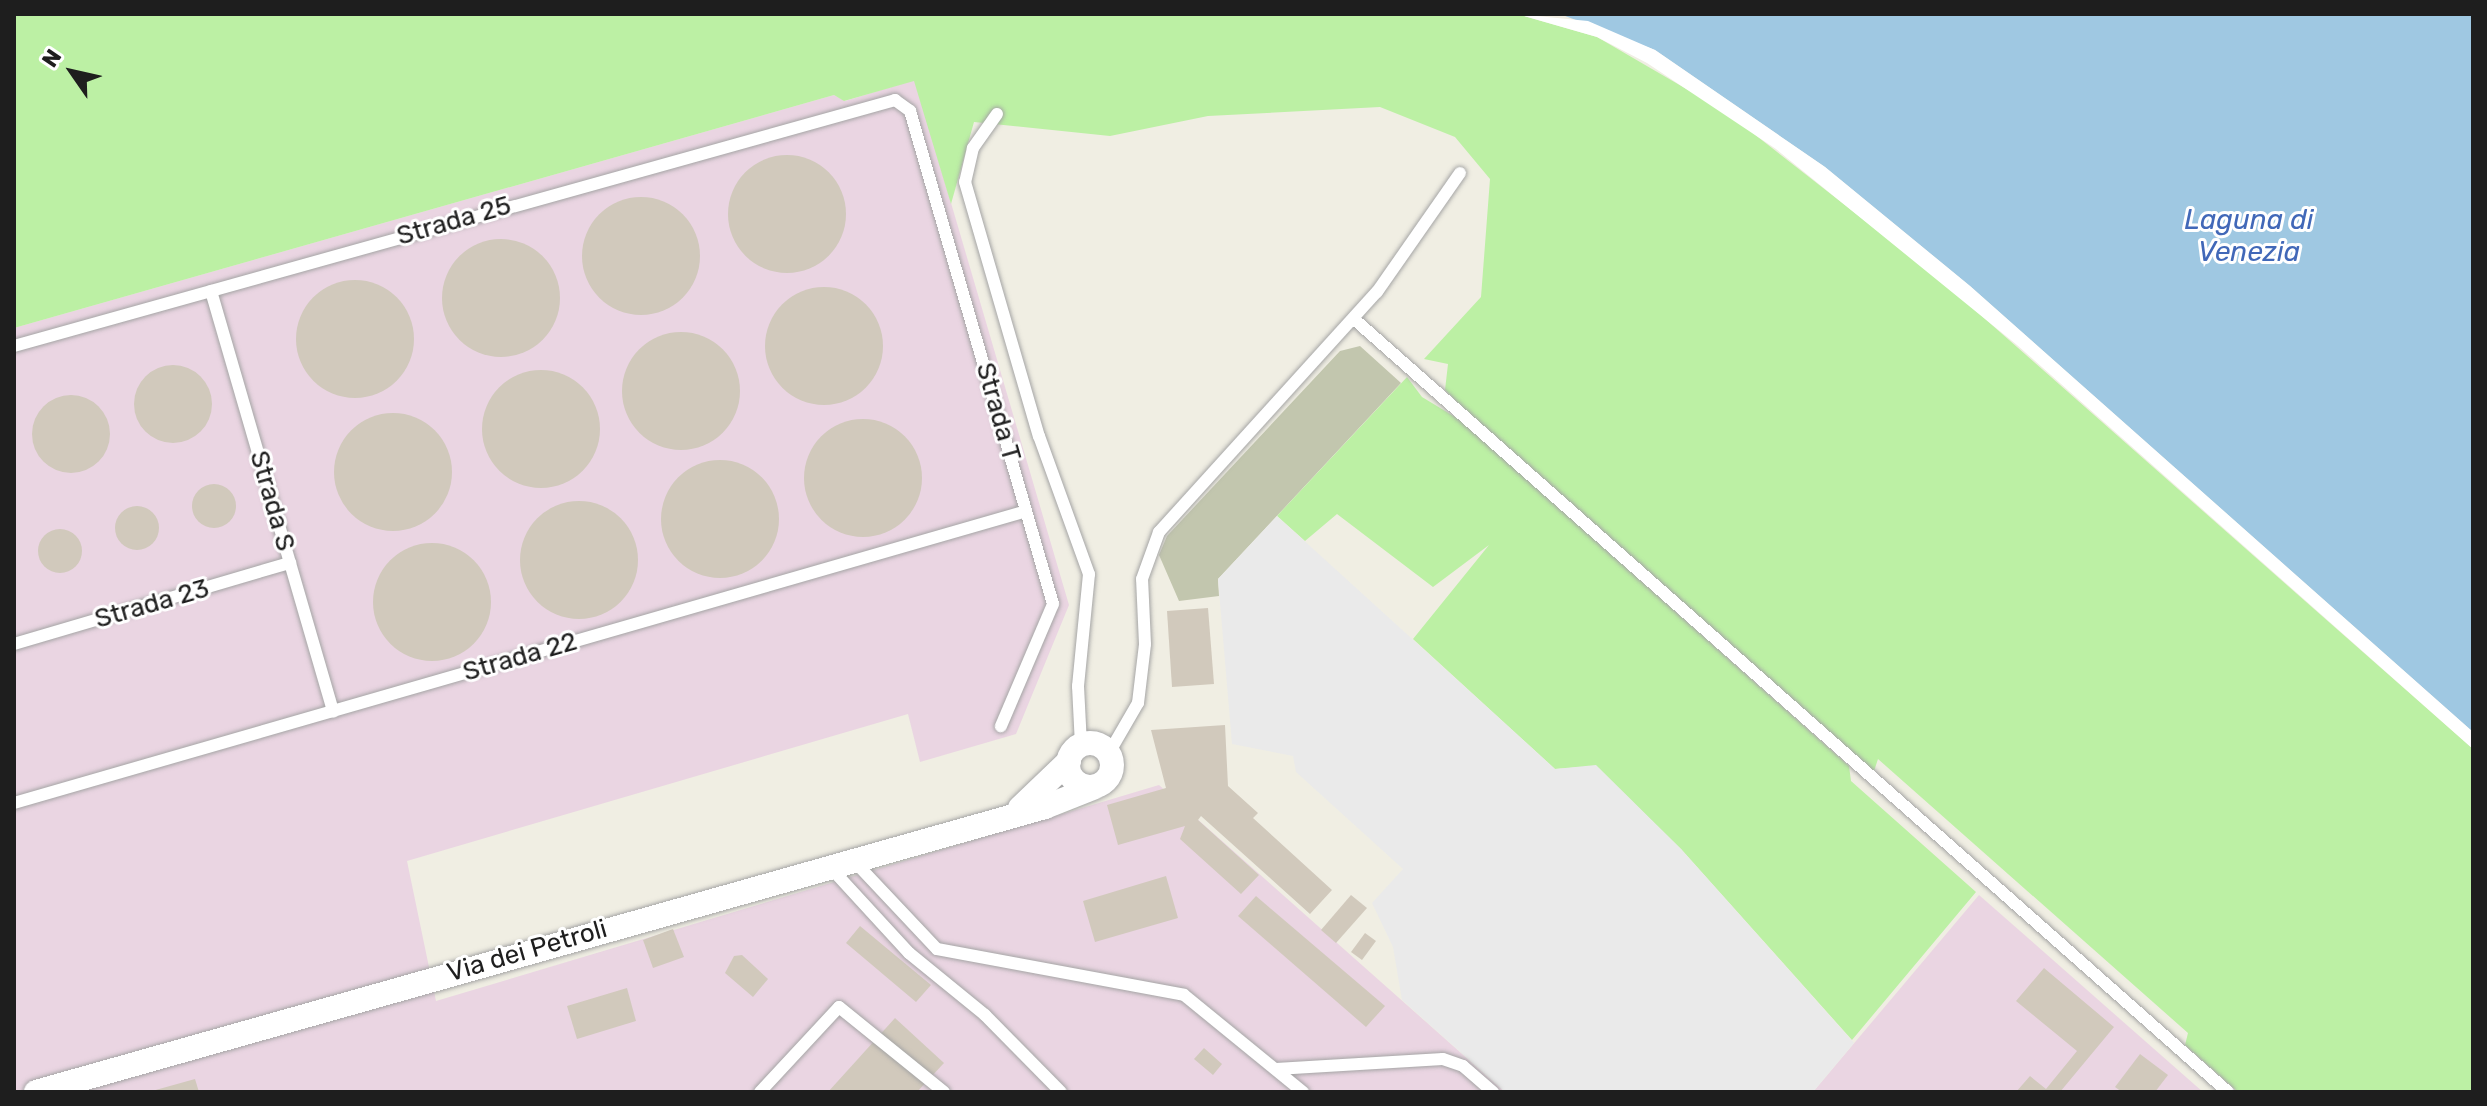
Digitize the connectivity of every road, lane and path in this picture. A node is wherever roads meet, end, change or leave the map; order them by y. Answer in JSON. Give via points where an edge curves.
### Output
{"nodes":[{"id":1,"x":895,"y":100,"type":"joint"},
{"id":2,"x":997,"y":114,"type":"dead end"},
{"id":3,"x":1460,"y":173,"type":"dead end"},
{"id":4,"x":211,"y":291,"type":"junction"},
{"id":5,"x":1354,"y":319,"type":"junction"},
{"id":6,"x":14,"y":346,"type":"edge"},
{"id":7,"x":1026,"y":511,"type":"junction"},
{"id":8,"x":290,"y":563,"type":"junction"},
{"id":9,"x":14,"y":644,"type":"edge"},
{"id":10,"x":333,"y":712,"type":"junction"},
{"id":11,"x":1001,"y":726,"type":"dead end"},
{"id":12,"x":1075,"y":753,"type":"junction"},
{"id":13,"x":1109,"y":753,"type":"junction"},
{"id":14,"x":1093,"y":788,"type":"junction"},
{"id":15,"x":14,"y":803,"type":"edge"},
{"id":16,"x":1018,"y":810,"type":"junction"},
{"id":17,"x":852,"y":858,"type":"junction"},
{"id":18,"x":828,"y":865,"type":"junction"},
{"id":19,"x":1276,"y":1069,"type":"junction"},
{"id":20,"x":36,"y":1092,"type":"edge"},
{"id":21,"x":760,"y":1092,"type":"edge"},
{"id":22,"x":944,"y":1092,"type":"edge"},
{"id":23,"x":1061,"y":1092,"type":"edge"},
{"id":24,"x":1303,"y":1092,"type":"edge"},
{"id":25,"x":1493,"y":1092,"type":"edge"},
{"id":26,"x":2228,"y":1092,"type":"edge"}],
"edges":[{"from":1,"to":4,"type":"lane","name":"Strada 25"},
{"from":1,"to":7,"type":"lane","name":"Strada T","via":[[910,111]]},
{"from":2,"to":12,"type":"lane","via":[[973,148],[965,182],[1039,436],[1089,574]]},
{"from":3,"to":5,"type":"lane"},
{"from":4,"to":6,"type":"lane","name":"Strada 25"},
{"from":4,"to":8,"type":"lane","name":"Strada S"},
{"from":5,"to":13,"type":"lane","via":[[1153,542],[1142,579],[1145,644],[1138,703]]},
{"from":5,"to":26,"type":"lane"},
{"from":7,"to":10,"type":"lane","name":"Strada 22"},
{"from":7,"to":11,"type":"lane","name":"Strada T","via":[[1053,604]]},
{"from":8,"to":9,"type":"lane","name":"Strada 23"},
{"from":8,"to":10,"type":"lane","name":"Strada S"},
{"from":10,"to":15,"type":"lane","name":"Strada 22"},
{"from":12,"to":13,"type":"street","via":[[1096,744]]},
{"from":12,"to":14,"type":"street","via":[[1074,781]]},
{"from":12,"to":16,"type":"street","name":"Via dei Petroli"},
{"from":13,"to":14,"type":"street","via":[[1111,775]]},
{"from":14,"to":16,"type":"street","name":"Via dei Petroli"},
{"from":16,"to":17,"type":"street","name":"Via dei Petroli"},
{"from":17,"to":18,"type":"street","name":"Via dei Petroli"},
{"from":17,"to":19,"type":"lane","via":[[937,949],[1184,995]]},
{"from":18,"to":20,"type":"street","name":"Via dei Petroli"},
{"from":18,"to":23,"type":"lane","via":[[917,962],[985,1015]]},
{"from":19,"to":24,"type":"lane"},
{"from":19,"to":25,"type":"lane","via":[[1443,1059],[1463,1066]]},
{"from":21,"to":22,"type":"lane","via":[[839,1007]]}]}
